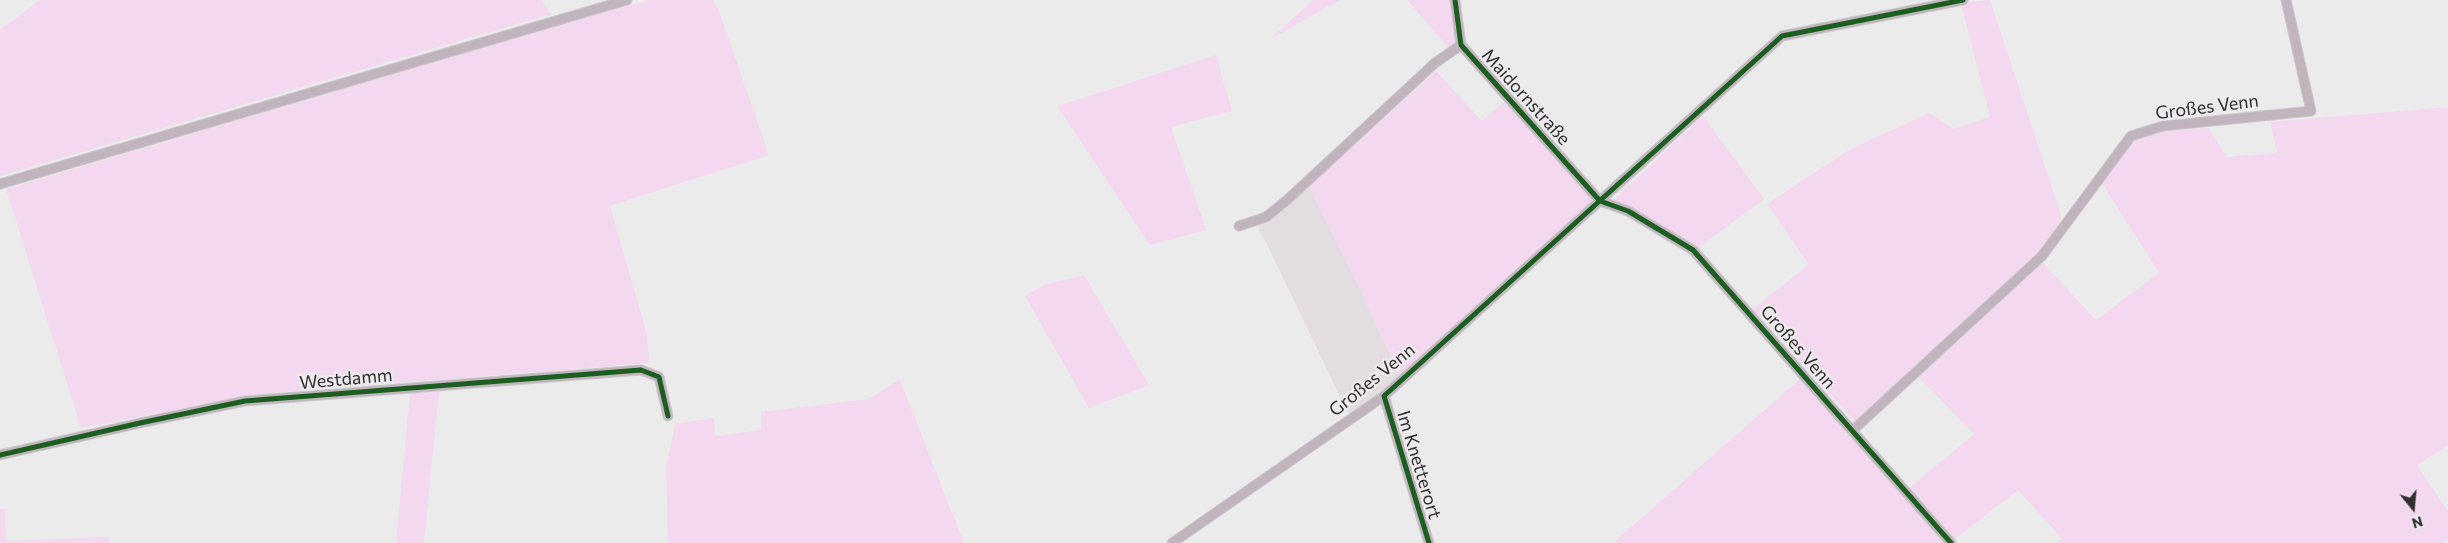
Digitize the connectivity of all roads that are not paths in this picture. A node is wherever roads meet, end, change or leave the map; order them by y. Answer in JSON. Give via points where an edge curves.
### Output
{"nodes":[{"id":1,"x":627,"y":0,"type":"edge"},
{"id":2,"x":1454,"y":0,"type":"edge"},
{"id":3,"x":1963,"y":0,"type":"edge"},
{"id":4,"x":2286,"y":0,"type":"edge"},
{"id":5,"x":1461,"y":45,"type":"junction"},
{"id":6,"x":0,"y":184,"type":"edge"},
{"id":7,"x":1600,"y":201,"type":"junction"},
{"id":8,"x":1239,"y":226,"type":"dead end"},
{"id":9,"x":1384,"y":396,"type":"junction"},
{"id":10,"x":668,"y":416,"type":"dead end"},
{"id":11,"x":1852,"y":431,"type":"junction"},
{"id":12,"x":0,"y":455,"type":"edge"},
{"id":13,"x":1172,"y":543,"type":"edge"},
{"id":14,"x":1429,"y":543,"type":"edge"},
{"id":15,"x":1951,"y":543,"type":"edge"}],
"edges":[{"from":1,"to":6,"type":"street"},
{"from":2,"to":5,"type":"street","name":"Maidornstraße"},
{"from":3,"to":7,"type":"street","name":"Großes Venn","via":[[1782,36]]},
{"from":4,"to":11,"type":"street","name":"Großes Venn","via":[[2311,111],[2162,126],[2130,136],[2042,256]]},
{"from":5,"to":7,"type":"street","name":"Maidornstraße"},
{"from":5,"to":8,"type":"street","name":"Maidornstraße","via":[[1435,64],[1287,200],[1266,217]]},
{"from":7,"to":9,"type":"street","name":"Großes Venn"},
{"from":7,"to":11,"type":"street","name":"Großes Venn","via":[[1628,211],[1693,250]]},
{"from":9,"to":13,"type":"street","name":"Großes Venn"},
{"from":9,"to":14,"type":"street","name":"Im Knetterort"},
{"from":10,"to":12,"type":"street","name":"Westdamm","via":[[660,377],[641,370],[245,402]]},
{"from":11,"to":15,"type":"street","name":"Großes Venn"}]}
